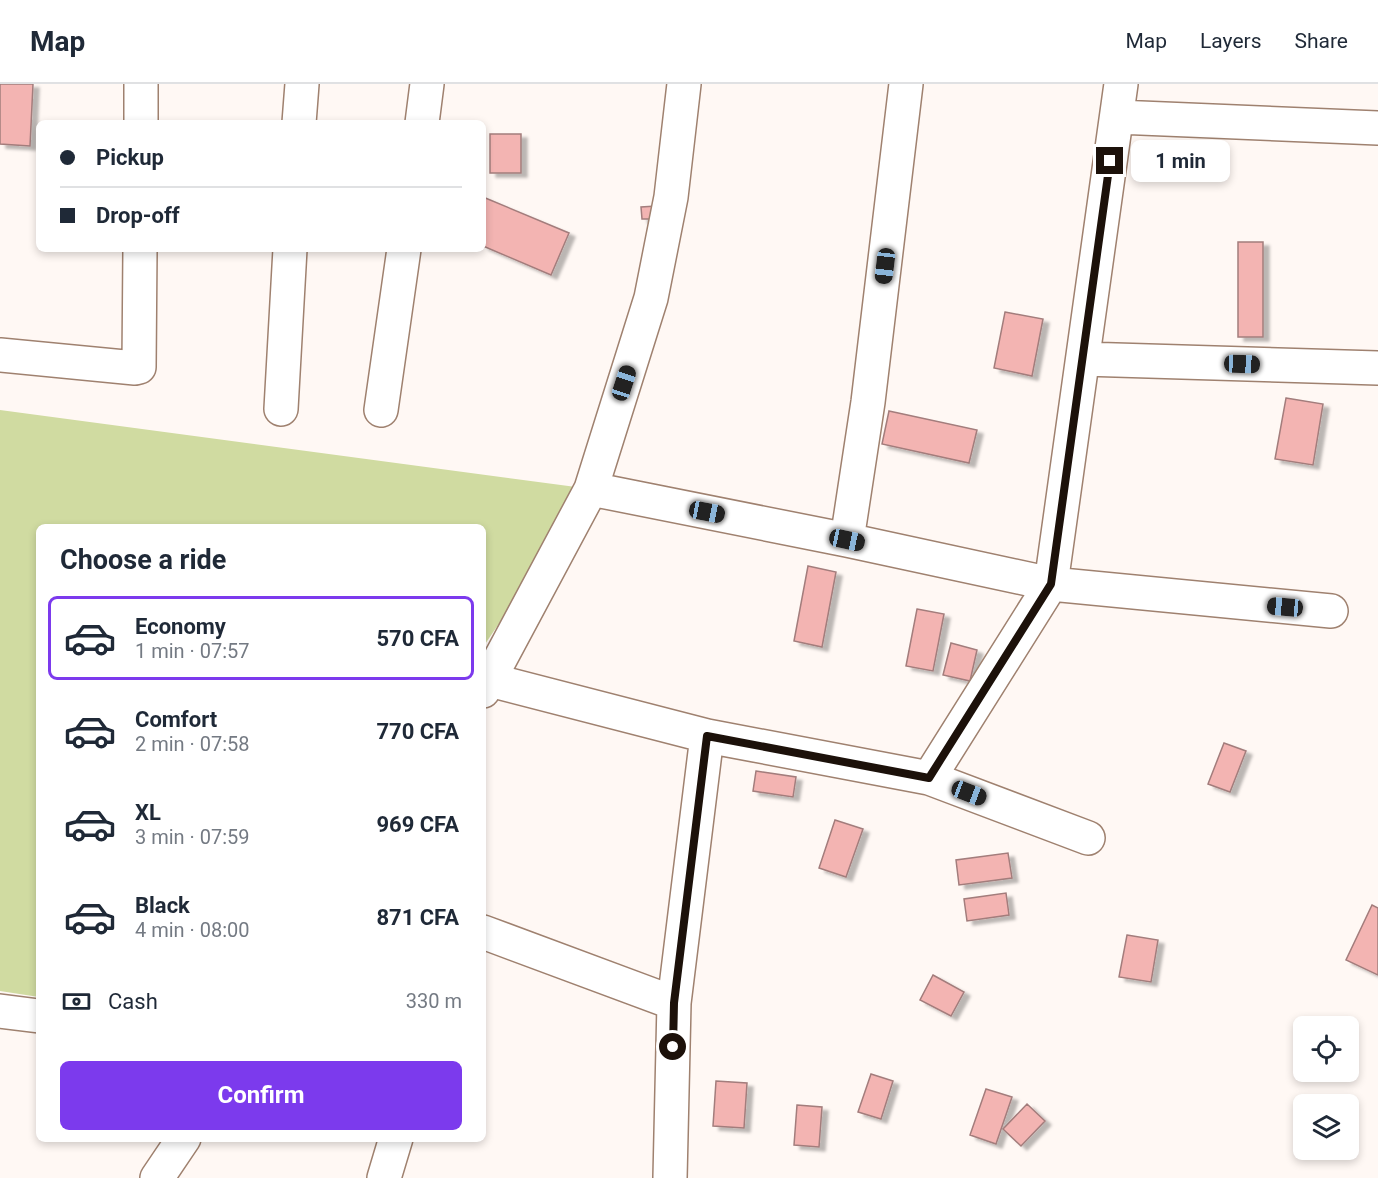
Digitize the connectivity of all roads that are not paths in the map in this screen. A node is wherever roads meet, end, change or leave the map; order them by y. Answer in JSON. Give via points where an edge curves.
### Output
{"nodes":[{"id":1,"x":141,"y":84,"type":"edge"},
{"id":2,"x":302,"y":84,"type":"edge"},
{"id":3,"x":427,"y":84,"type":"edge"},
{"id":4,"x":684,"y":84,"type":"edge"},
{"id":5,"x":906,"y":84,"type":"edge"},
{"id":6,"x":1121,"y":84,"type":"edge"},
{"id":7,"x":1117,"y":117,"type":"junction"},
{"id":8,"x":141,"y":120,"type":"edge"},
{"id":9,"x":299,"y":120,"type":"edge"},
{"id":10,"x":422,"y":120,"type":"edge"},
{"id":11,"x":1378,"y":128,"type":"edge"},
{"id":12,"x":140,"y":252,"type":"edge"},
{"id":13,"x":290,"y":252,"type":"edge"},
{"id":14,"x":404,"y":252,"type":"edge"},
{"id":15,"x":0,"y":355,"type":"edge"},
{"id":16,"x":1083,"y":359,"type":"junction"},
{"id":17,"x":1378,"y":368,"type":"edge"},
{"id":18,"x":281,"y":409,"type":"dead end"},
{"id":19,"x":381,"y":410,"type":"dead end"},
{"id":20,"x":591,"y":489,"type":"junction"},
{"id":21,"x":847,"y":540,"type":"junction"},
{"id":22,"x":1051,"y":584,"type":"junction"},
{"id":23,"x":1331,"y":611,"type":"dead end"},
{"id":24,"x":486,"y":685,"type":"edge"},
{"id":25,"x":707,"y":736,"type":"junction"},
{"id":26,"x":929,"y":778,"type":"junction"},
{"id":27,"x":1088,"y":838,"type":"dead end"},
{"id":28,"x":486,"y":933,"type":"edge"},
{"id":29,"x":674,"y":1003,"type":"junction"},
{"id":30,"x":0,"y":1011,"type":"edge"},
{"id":31,"x":36,"y":1016,"type":"edge"},
{"id":32,"x":181,"y":1142,"type":"edge"},
{"id":33,"x":395,"y":1142,"type":"edge"},
{"id":34,"x":157,"y":1178,"type":"edge"},
{"id":35,"x":384,"y":1178,"type":"edge"},
{"id":36,"x":670,"y":1178,"type":"edge"}],
"edges":[{"from":1,"to":8,"type":"street"},
{"from":2,"to":9,"type":"street"},
{"from":3,"to":10,"type":"street"},
{"from":4,"to":20,"type":"street","via":[[670,197],[651,298]]},
{"from":5,"to":21,"type":"street","via":[[868,402]]},
{"from":6,"to":7,"type":"street"},
{"from":7,"to":11,"type":"street"},
{"from":7,"to":16,"type":"street"},
{"from":12,"to":15,"type":"street","via":[[139,367]]},
{"from":13,"to":18,"type":"street"},
{"from":14,"to":19,"type":"street"},
{"from":16,"to":17,"type":"street"},
{"from":16,"to":22,"type":"street"},
{"from":20,"to":21,"type":"street"},
{"from":20,"to":24,"type":"street"},
{"from":21,"to":22,"type":"street"},
{"from":22,"to":23,"type":"street"},
{"from":22,"to":26,"type":"street"},
{"from":24,"to":25,"type":"street"},
{"from":25,"to":26,"type":"street"},
{"from":25,"to":29,"type":"street"},
{"from":26,"to":27,"type":"street"},
{"from":28,"to":29,"type":"street"},
{"from":29,"to":36,"type":"street"},
{"from":30,"to":31,"type":"street"},
{"from":32,"to":34,"type":"street"},
{"from":33,"to":35,"type":"street"}]}
